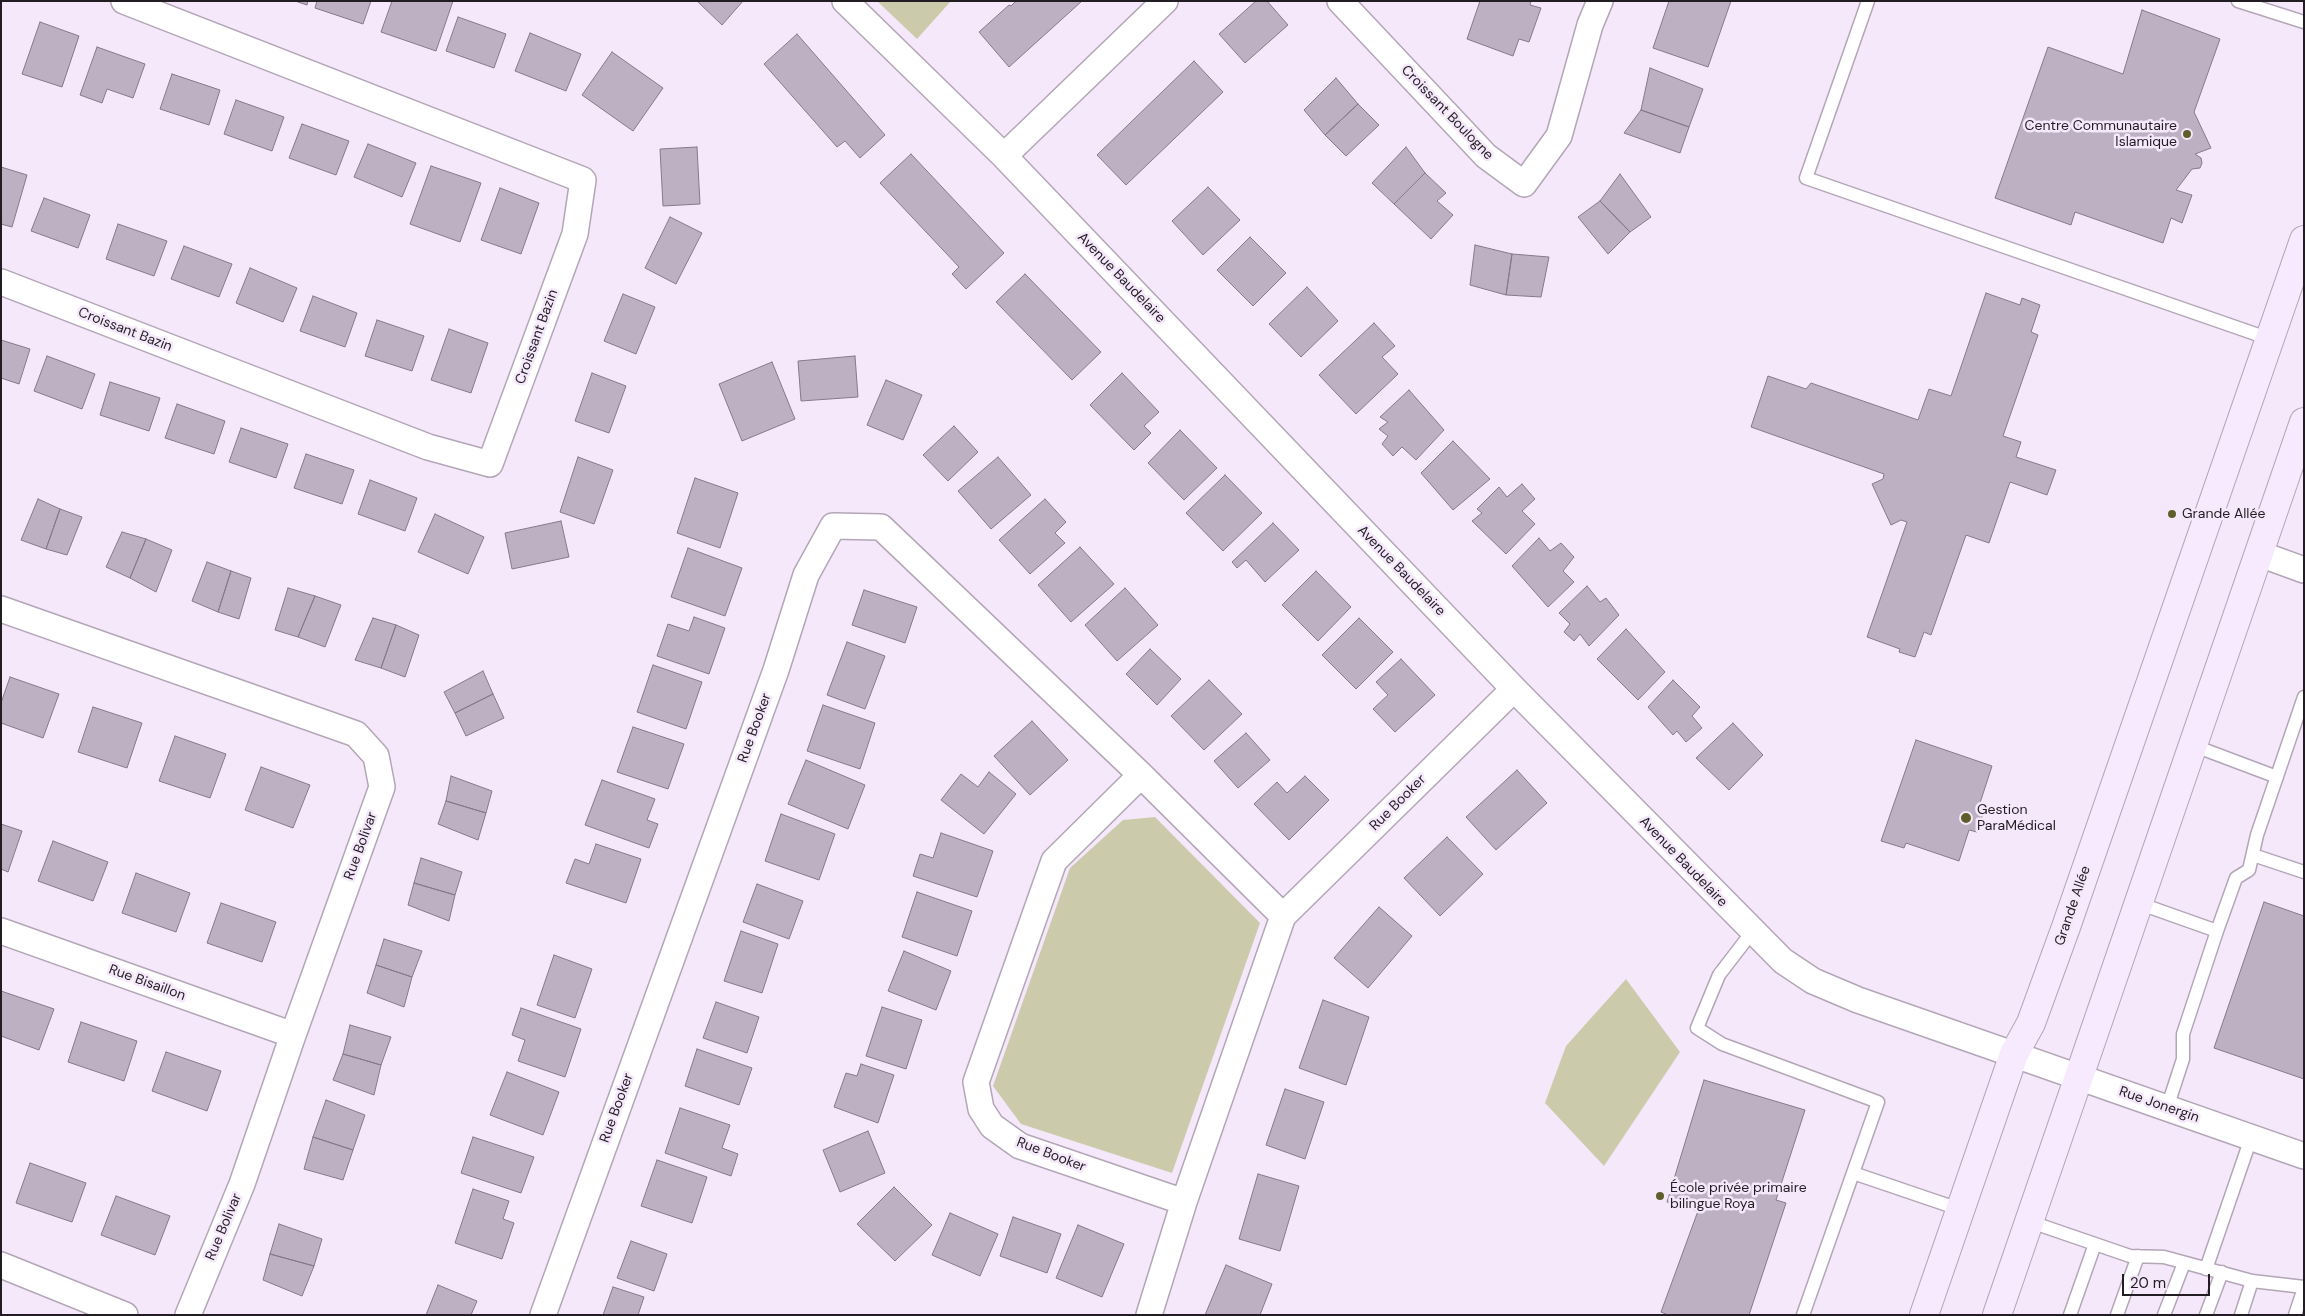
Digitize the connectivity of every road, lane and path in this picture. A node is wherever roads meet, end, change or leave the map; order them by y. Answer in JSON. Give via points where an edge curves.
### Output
{"nodes":[{"id":1,"x":124,"y":1,"type":"edge"},
{"id":2,"x":845,"y":1,"type":"edge"},
{"id":3,"x":1165,"y":1,"type":"edge"},
{"id":4,"x":1340,"y":1,"type":"edge"},
{"id":5,"x":1600,"y":1,"type":"edge"},
{"id":6,"x":1868,"y":1,"type":"edge"},
{"id":7,"x":2238,"y":1,"type":"edge"},
{"id":8,"x":2304,"y":22,"type":"edge"},
{"id":9,"x":1004,"y":156,"type":"junction"},
{"id":10,"x":2304,"y":240,"type":"edge"},
{"id":11,"x":1,"y":282,"type":"edge"},
{"id":12,"x":2270,"y":339,"type":"junction"},
{"id":13,"x":2304,"y":422,"type":"edge"},
{"id":14,"x":2260,"y":554,"type":"junction"},
{"id":15,"x":2304,"y":570,"type":"edge"},
{"id":16,"x":1,"y":609,"type":"edge"},
{"id":17,"x":1514,"y":689,"type":"junction"},
{"id":18,"x":2304,"y":697,"type":"edge"},
{"id":19,"x":2192,"y":745,"type":"junction"},
{"id":20,"x":1141,"y":775,"type":"junction"},
{"id":21,"x":2277,"y":777,"type":"junction"},
{"id":22,"x":2253,"y":855,"type":"junction"},
{"id":23,"x":2304,"y":872,"type":"edge"},
{"id":24,"x":2138,"y":903,"type":"junction"},
{"id":25,"x":1283,"y":916,"type":"junction"},
{"id":26,"x":1,"y":931,"type":"edge"},
{"id":27,"x":2216,"y":931,"type":"junction"},
{"id":28,"x":1752,"y":932,"type":"junction"},
{"id":29,"x":293,"y":1035,"type":"junction"},
{"id":30,"x":2014,"y":1054,"type":"junction"},
{"id":31,"x":2078,"y":1077,"type":"junction"},
{"id":32,"x":2167,"y":1108,"type":"junction"},
{"id":33,"x":2251,"y":1138,"type":"junction"},
{"id":34,"x":2304,"y":1156,"type":"edge"},
{"id":35,"x":1853,"y":1174,"type":"junction"},
{"id":36,"x":1184,"y":1202,"type":"junction"},
{"id":37,"x":1959,"y":1209,"type":"junction"},
{"id":38,"x":2028,"y":1221,"type":"junction"},
{"id":39,"x":2095,"y":1244,"type":"junction"},
{"id":40,"x":2138,"y":1256,"type":"junction"},
{"id":41,"x":2184,"y":1263,"type":"junction"},
{"id":42,"x":1,"y":1265,"type":"edge"},
{"id":43,"x":2206,"y":1269,"type":"junction"},
{"id":44,"x":2222,"y":1272,"type":"junction"},
{"id":45,"x":2252,"y":1281,"type":"junction"},
{"id":46,"x":2304,"y":1287,"type":"edge"},
{"id":47,"x":125,"y":1315,"type":"edge"},
{"id":48,"x":188,"y":1315,"type":"edge"},
{"id":49,"x":544,"y":1315,"type":"edge"},
{"id":50,"x":1149,"y":1315,"type":"edge"},
{"id":51,"x":1803,"y":1315,"type":"edge"},
{"id":52,"x":1924,"y":1315,"type":"edge"},
{"id":53,"x":1997,"y":1315,"type":"edge"},
{"id":54,"x":2070,"y":1315,"type":"edge"},
{"id":55,"x":2117,"y":1315,"type":"edge"},
{"id":56,"x":2164,"y":1315,"type":"edge"},
{"id":57,"x":2206,"y":1315,"type":"edge"},
{"id":58,"x":2241,"y":1315,"type":"edge"},
{"id":59,"x":2295,"y":1315,"type":"edge"}],
"edges":[{"from":1,"to":11,"type":"street","name":"Croissant Bazin","via":[[583,180],[575,234],[490,464],[428,447]]},
{"from":2,"to":9,"type":"street","name":"Avenue Baudelaire"},
{"from":3,"to":9,"type":"street"},
{"from":4,"to":5,"type":"street","name":"Croissant Boulogne","via":[[1486,156],[1524,184],[1559,136]]},
{"from":6,"to":12,"type":"lane","via":[[1806,178]]},
{"from":7,"to":8,"type":"lane"},
{"from":9,"to":17,"type":"street","name":"Avenue Baudelaire"},
{"from":10,"to":12,"type":"main road","name":"Grande Allée"},
{"from":12,"to":30,"type":"main road","name":"Grande Allée","via":[[2039,1001]]},
{"from":13,"to":14,"type":"main road"},
{"from":14,"to":15,"type":"street"},
{"from":14,"to":19,"type":"main road"},
{"from":16,"to":29,"type":"street","name":"Rue Bolivar","via":[[356,734],[376,756],[382,787]]},
{"from":17,"to":25,"type":"street","name":"Rue Booker"},
{"from":17,"to":28,"type":"street","name":"Avenue Baudelaire"},
{"from":18,"to":21,"type":"lane"},
{"from":19,"to":21,"type":"lane"},
{"from":19,"to":24,"type":"main road"},
{"from":20,"to":25,"type":"street","name":"Rue Booker"},
{"from":20,"to":36,"type":"street","name":"Rue Booker","via":[[1054,861],[976,1082],[981,1109],[992,1126],[1020,1146]]},
{"from":20,"to":49,"type":"street","name":"Rue Booker","via":[[881,527],[833,526],[806,575],[776,670]]},
{"from":21,"to":22,"type":"lane"},
{"from":22,"to":23,"type":"lane"},
{"from":22,"to":27,"type":"lane","via":[[2249,870],[2236,878]]},
{"from":24,"to":27,"type":"lane"},
{"from":24,"to":31,"type":"main road"},
{"from":25,"to":36,"type":"street","name":"Rue Booker"},
{"from":26,"to":29,"type":"street","name":"Rue Bisaillon"},
{"from":27,"to":32,"type":"lane","via":[[2183,1034],[2183,1059]]},
{"from":28,"to":30,"type":"street","name":"Avenue Baudelaire","via":[[1783,961],[1829,989]]},
{"from":28,"to":35,"type":"lane","via":[[1719,976],[1697,1028],[1722,1044],[1878,1102]]},
{"from":29,"to":48,"type":"street","name":"Rue Bolivar","via":[[242,1184]]},
{"from":30,"to":31,"type":"street","name":"Rue Jonergin"},
{"from":30,"to":37,"type":"main road","name":"Grande Allée"},
{"from":31,"to":32,"type":"street","name":"Rue Jonergin"},
{"from":31,"to":38,"type":"main road"},
{"from":32,"to":33,"type":"street","name":"Rue Jonergin"},
{"from":33,"to":34,"type":"street","name":"Rue Jonergin"},
{"from":33,"to":43,"type":"lane"},
{"from":35,"to":37,"type":"lane"},
{"from":35,"to":51,"type":"lane"},
{"from":36,"to":50,"type":"street","name":"Rue Booker"},
{"from":37,"to":52,"type":"main road","name":"Grande Allée"},
{"from":38,"to":39,"type":"lane"},
{"from":38,"to":53,"type":"main road"},
{"from":39,"to":40,"type":"lane"},
{"from":39,"to":54,"type":"lane"},
{"from":40,"to":41,"type":"lane","via":[[2164,1257]]},
{"from":40,"to":55,"type":"lane"},
{"from":41,"to":43,"type":"lane"},
{"from":41,"to":56,"type":"lane"},
{"from":42,"to":47,"type":"street"},
{"from":43,"to":44,"type":"lane"},
{"from":44,"to":45,"type":"lane"},
{"from":44,"to":57,"type":"lane"},
{"from":45,"to":46,"type":"lane"},
{"from":45,"to":58,"type":"lane"},
{"from":46,"to":59,"type":"lane"}]}
